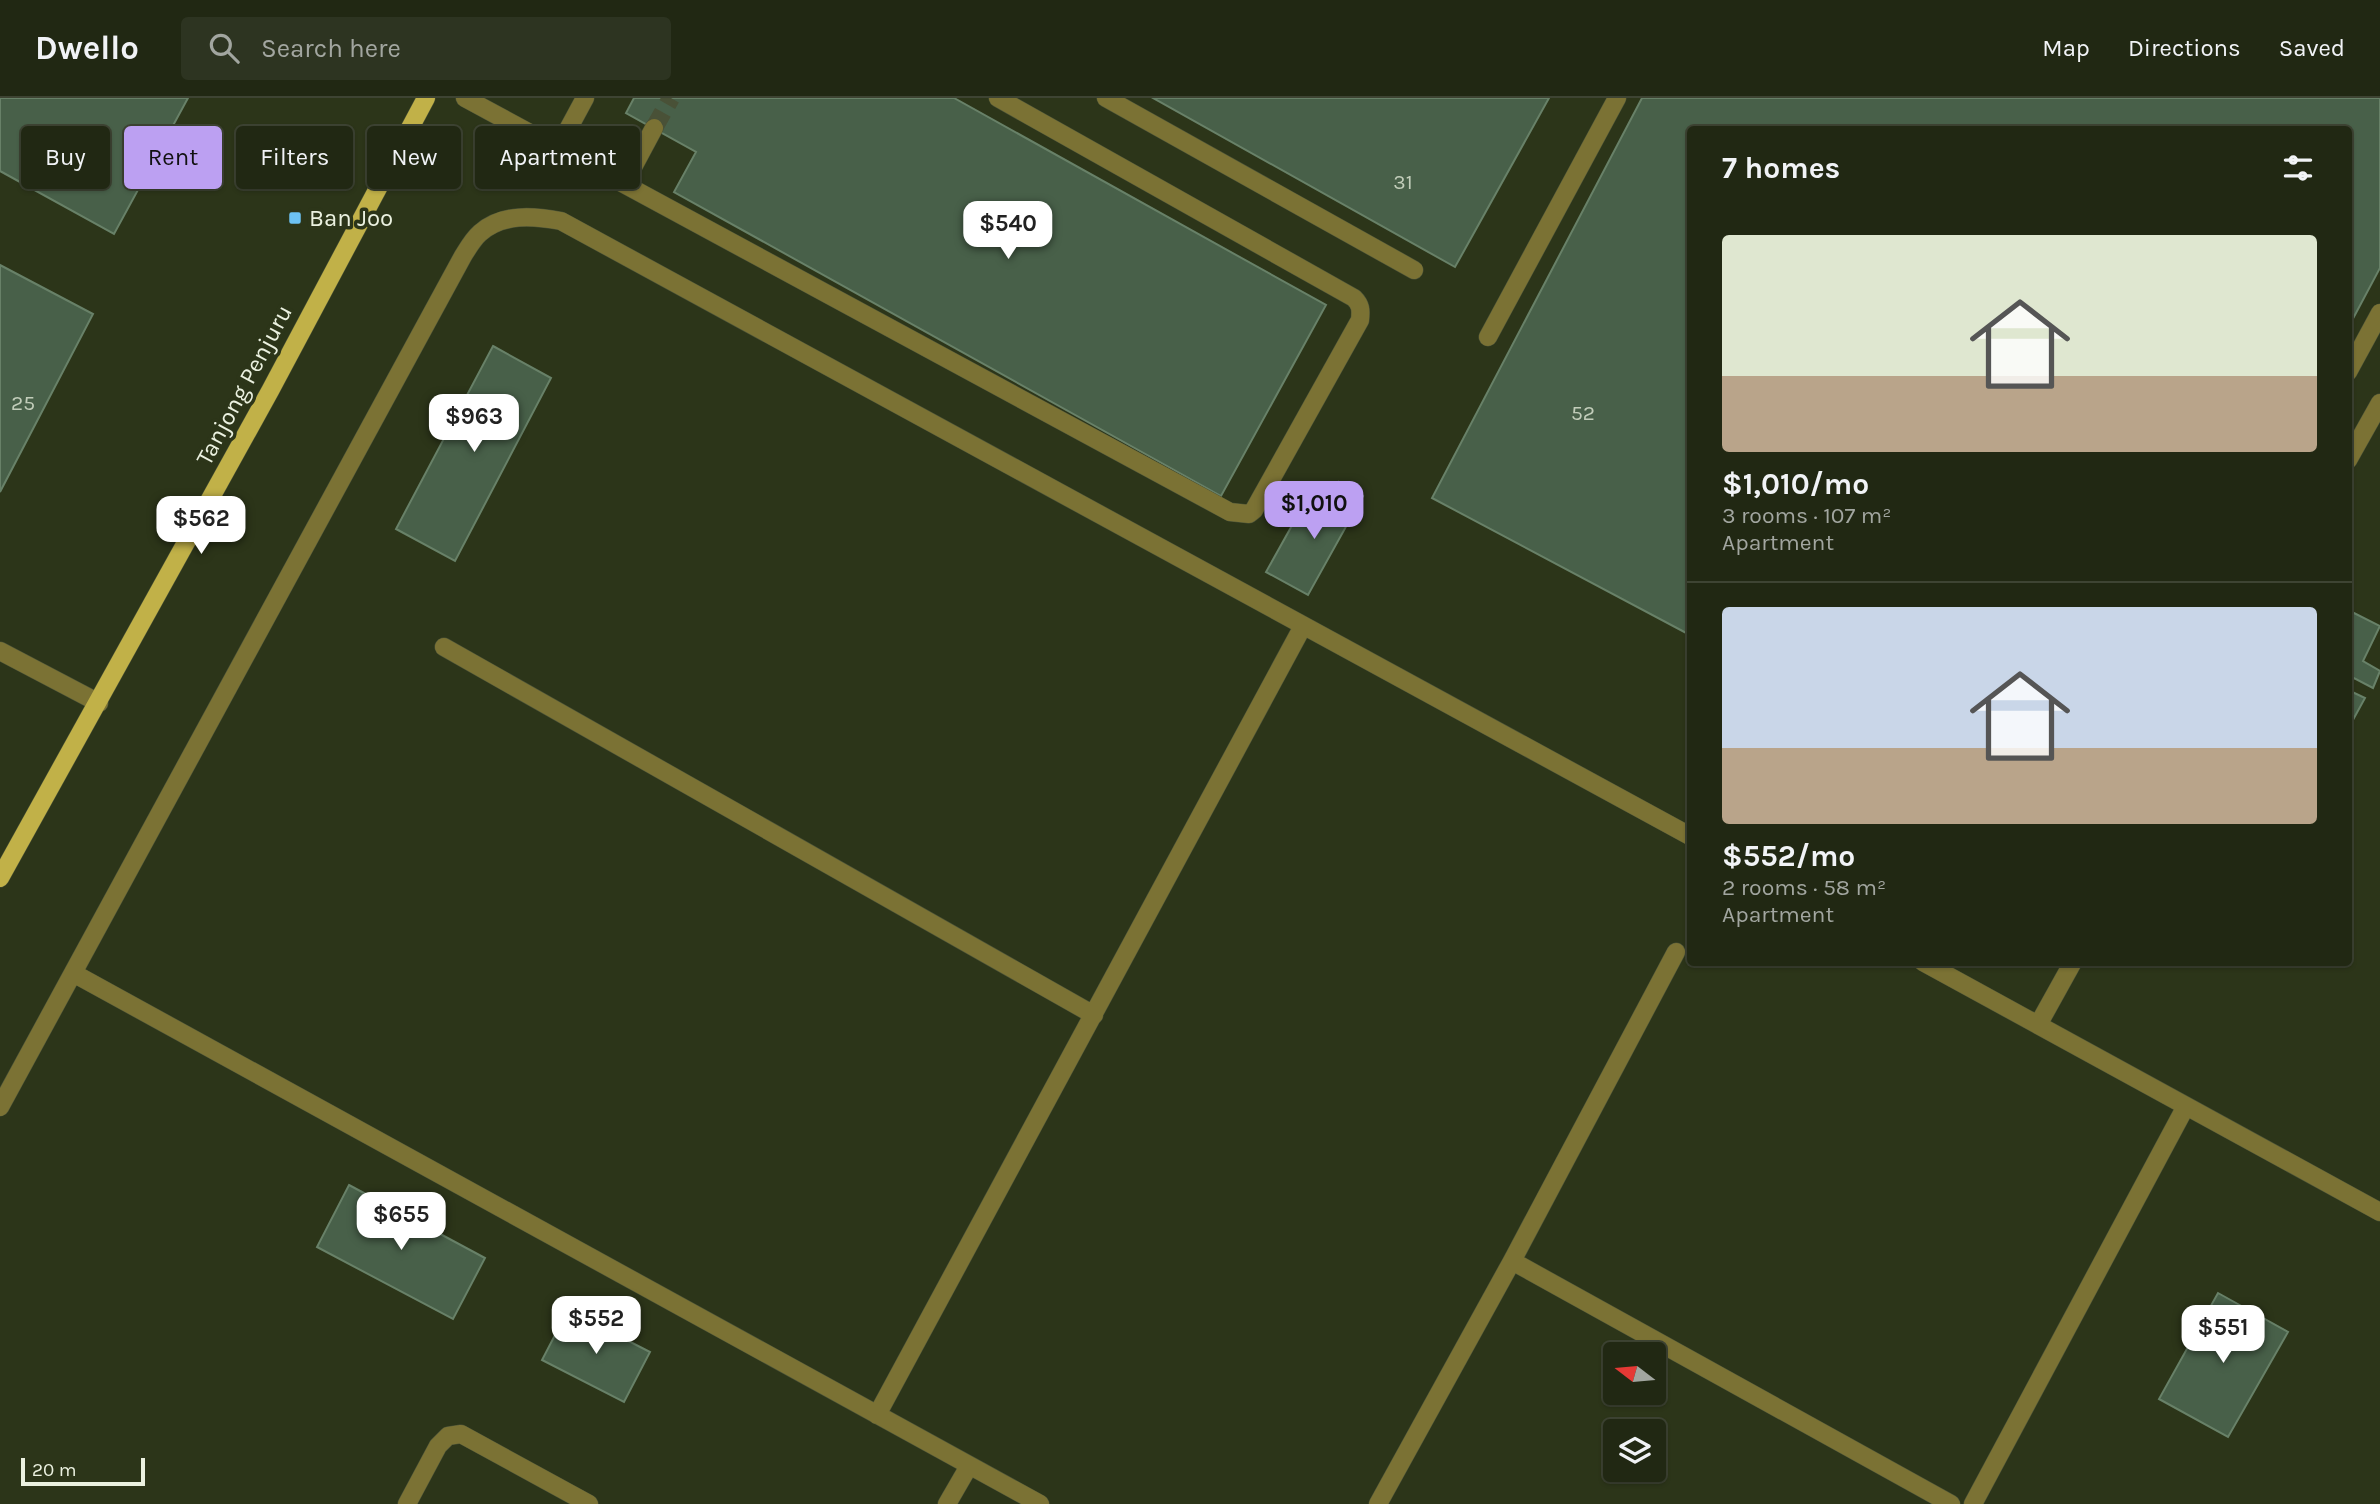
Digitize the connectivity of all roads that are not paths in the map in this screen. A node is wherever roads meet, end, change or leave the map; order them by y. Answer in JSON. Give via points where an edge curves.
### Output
{"nodes":[{"id":1,"x":426,"y":98,"type":"edge"},
{"id":2,"x":465,"y":98,"type":"edge"},
{"id":3,"x":585,"y":98,"type":"edge"},
{"id":4,"x":998,"y":98,"type":"edge"},
{"id":5,"x":1106,"y":98,"type":"edge"},
{"id":6,"x":1617,"y":98,"type":"edge"},
{"id":7,"x":517,"y":126,"type":"edge"},
{"id":8,"x":570,"y":126,"type":"edge"},
{"id":9,"x":654,"y":128,"type":"tunnel mouth"},
{"id":10,"x":640,"y":154,"type":"edge"},
{"id":11,"x":633,"y":189,"type":"edge"},
{"id":12,"x":1414,"y":270,"type":"dead end"},
{"id":13,"x":2380,"y":313,"type":"edge"},
{"id":14,"x":1488,"y":337,"type":"dead end"},
{"id":15,"x":2352,"y":365,"type":"edge"},
{"id":16,"x":2380,"y":403,"type":"edge"},
{"id":17,"x":2352,"y":453,"type":"edge"},
{"id":18,"x":1303,"y":626,"type":"junction"},
{"id":19,"x":444,"y":647,"type":"dead end"},
{"id":20,"x":0,"y":651,"type":"edge"},
{"id":21,"x":99,"y":703,"type":"junction"},
{"id":22,"x":1687,"y":834,"type":"edge"},
{"id":23,"x":0,"y":878,"type":"edge"},
{"id":24,"x":1676,"y":952,"type":"dead end"},
{"id":25,"x":1930,"y":966,"type":"edge"},
{"id":26,"x":2071,"y":966,"type":"edge"},
{"id":27,"x":73,"y":973,"type":"junction"},
{"id":28,"x":1094,"y":1015,"type":"junction"},
{"id":29,"x":2038,"y":1025,"type":"junction"},
{"id":30,"x":2186,"y":1106,"type":"junction"},
{"id":31,"x":0,"y":1107,"type":"edge"},
{"id":32,"x":2380,"y":1212,"type":"edge"},
{"id":33,"x":1512,"y":1261,"type":"junction"},
{"id":34,"x":877,"y":1415,"type":"junction"},
{"id":35,"x":969,"y":1466,"type":"junction"},
{"id":36,"x":407,"y":1504,"type":"edge"},
{"id":37,"x":589,"y":1504,"type":"edge"},
{"id":38,"x":947,"y":1504,"type":"edge"},
{"id":39,"x":1040,"y":1504,"type":"edge"},
{"id":40,"x":1378,"y":1504,"type":"edge"},
{"id":41,"x":1951,"y":1504,"type":"edge"},
{"id":42,"x":1973,"y":1504,"type":"edge"}],
"edges":[{"from":1,"to":21,"type":"main road","name":"Tanjong Penjuru"},
{"from":2,"to":7,"type":"lane"},
{"from":3,"to":8,"type":"lane"},
{"from":4,"to":11,"type":"lane","via":[[1359,303],[1360,320],[1249,514],[1230,512]]},
{"from":5,"to":12,"type":"lane"},
{"from":6,"to":14,"type":"lane"},
{"from":9,"to":10,"type":"lane"},
{"from":13,"to":15,"type":"lane"},
{"from":16,"to":17,"type":"lane"},
{"from":18,"to":22,"type":"lane"},
{"from":18,"to":27,"type":"lane","via":[[561,221],[518,217],[498,222],[481,233],[463,256]]},
{"from":18,"to":28,"type":"lane"},
{"from":19,"to":28,"type":"lane"},
{"from":20,"to":21,"type":"lane"},
{"from":21,"to":23,"type":"main road","name":"Tanjong Penjuru"},
{"from":24,"to":33,"type":"lane"},
{"from":25,"to":29,"type":"lane"},
{"from":26,"to":29,"type":"lane"},
{"from":27,"to":31,"type":"lane"},
{"from":27,"to":34,"type":"lane"},
{"from":28,"to":34,"type":"lane"},
{"from":29,"to":30,"type":"lane"},
{"from":30,"to":32,"type":"lane"},
{"from":30,"to":42,"type":"lane"},
{"from":33,"to":40,"type":"lane"},
{"from":33,"to":41,"type":"lane"},
{"from":34,"to":35,"type":"lane"},
{"from":35,"to":38,"type":"lane"},
{"from":35,"to":39,"type":"lane"},
{"from":36,"to":37,"type":"lane","via":[[439,1446],[448,1436],[461,1434]]}]}
